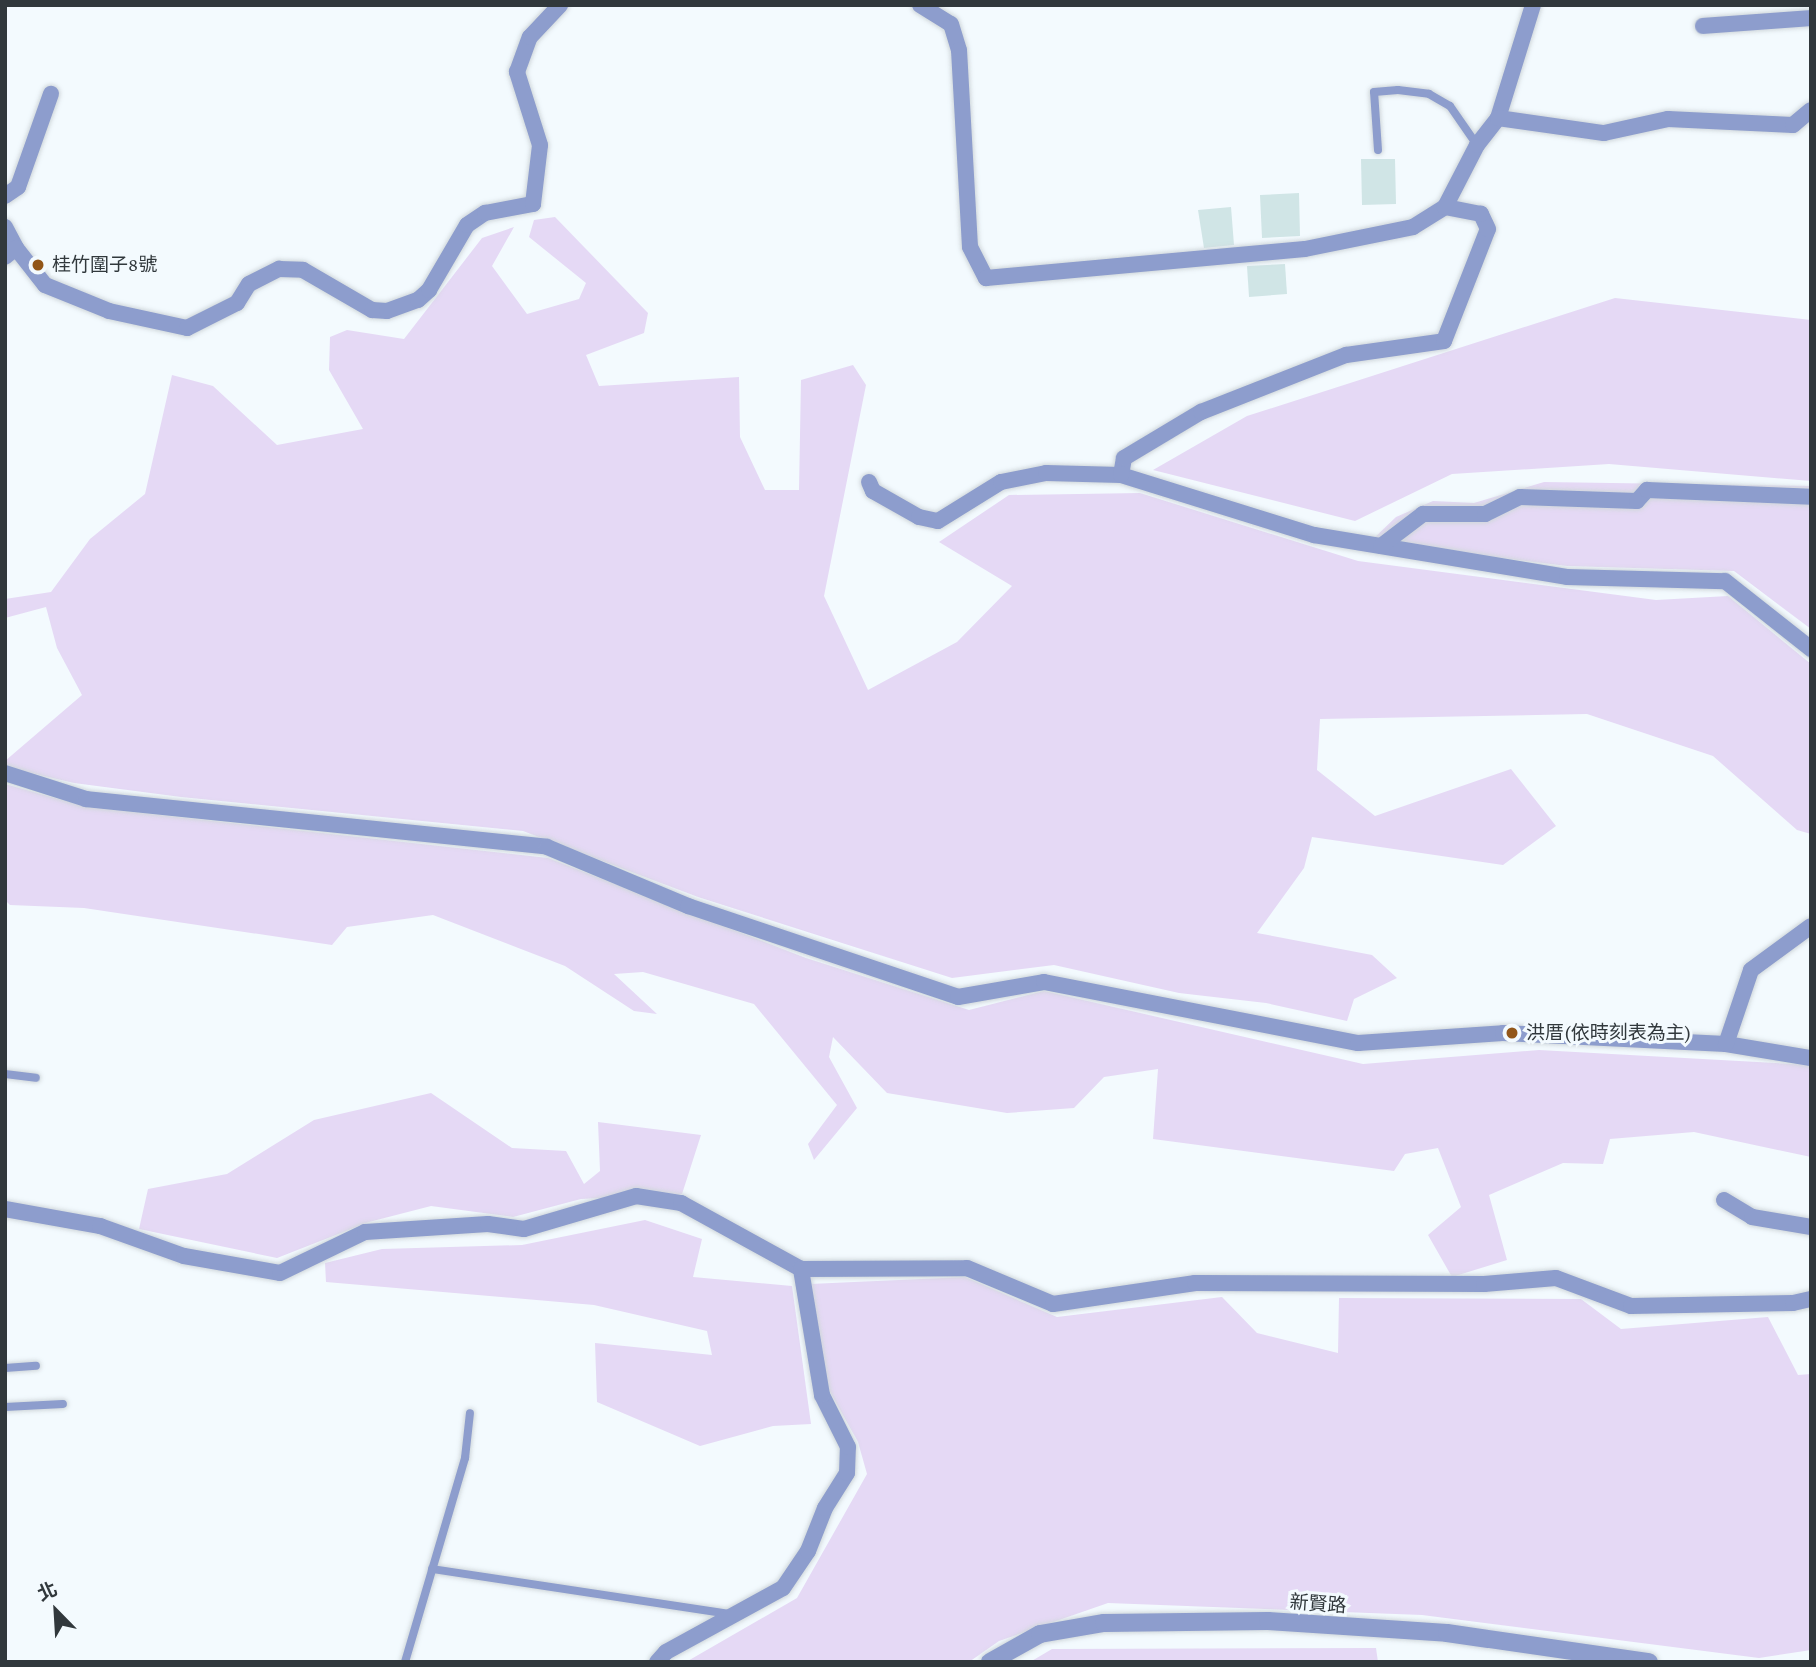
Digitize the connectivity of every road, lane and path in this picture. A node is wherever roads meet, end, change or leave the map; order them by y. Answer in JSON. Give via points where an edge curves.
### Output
{"nodes":[{"id":1,"x":560,"y":5,"type":"edge"},
{"id":2,"x":920,"y":5,"type":"edge"},
{"id":3,"x":1533,"y":5,"type":"edge"},
{"id":4,"x":1811,"y":18,"type":"edge"},
{"id":5,"x":1703,"y":26,"type":"dead end"},
{"id":6,"x":51,"y":94,"type":"dead end"},
{"id":7,"x":1811,"y":110,"type":"edge"},
{"id":8,"x":1498,"y":118,"type":"junction"},
{"id":9,"x":1477,"y":145,"type":"junction"},
{"id":10,"x":1378,"y":150,"type":"dead end"},
{"id":11,"x":5,"y":196,"type":"edge"},
{"id":12,"x":1445,"y":207,"type":"junction"},
{"id":13,"x":5,"y":227,"type":"edge"},
{"id":14,"x":10,"y":253,"type":"edge"},
{"id":15,"x":1121,"y":475,"type":"junction"},
{"id":16,"x":869,"y":482,"type":"dead end"},
{"id":17,"x":1811,"y":497,"type":"edge"},
{"id":18,"x":1381,"y":546,"type":"junction"},
{"id":19,"x":1811,"y":649,"type":"edge"},
{"id":20,"x":5,"y":773,"type":"edge"},
{"id":21,"x":1811,"y":926,"type":"edge"},
{"id":22,"x":1726,"y":1044,"type":"junction"},
{"id":23,"x":1811,"y":1058,"type":"edge"},
{"id":24,"x":5,"y":1074,"type":"edge"},
{"id":25,"x":36,"y":1078,"type":"dead end"},
{"id":26,"x":1724,"y":1200,"type":"dead end"},
{"id":27,"x":5,"y":1209,"type":"edge"},
{"id":28,"x":1811,"y":1227,"type":"edge"},
{"id":29,"x":801,"y":1269,"type":"junction"},
{"id":30,"x":1811,"y":1299,"type":"edge"},
{"id":31,"x":36,"y":1366,"type":"dead end"},
{"id":32,"x":5,"y":1368,"type":"edge"},
{"id":33,"x":63,"y":1404,"type":"dead end"},
{"id":34,"x":5,"y":1406,"type":"edge"},
{"id":35,"x":470,"y":1413,"type":"dead end"},
{"id":36,"x":432,"y":1569,"type":"junction"},
{"id":37,"x":734,"y":1615,"type":"junction"},
{"id":38,"x":405,"y":1662,"type":"edge"},
{"id":39,"x":657,"y":1662,"type":"edge"},
{"id":40,"x":990,"y":1662,"type":"edge"},
{"id":41,"x":1649,"y":1662,"type":"edge"}],
"edges":[{"from":1,"to":14,"type":"street","via":[[530,37],[517,72],[540,145],[533,204],[485,213],[467,225],[429,290],[418,300],[387,311],[372,310],[303,270],[279,270],[249,284],[237,303],[187,328],[109,311],[45,285]]},
{"from":2,"to":12,"type":"street","via":[[951,24],[959,50],[971,247],[986,278],[1305,249],[1413,227]]},
{"from":3,"to":8,"type":"street"},
{"from":4,"to":5,"type":"street"},
{"from":6,"to":11,"type":"street","via":[[18,187]]},
{"from":7,"to":8,"type":"street","via":[[1793,125],[1668,119],[1604,133]]},
{"from":8,"to":9,"type":"street"},
{"from":9,"to":10,"type":"lane","via":[[1450,106],[1429,94],[1386,91],[1374,92]]},
{"from":9,"to":12,"type":"street"},
{"from":12,"to":15,"type":"street","via":[[1480,214],[1489,229],[1444,341],[1346,355],[1201,412],[1124,458]]},
{"from":13,"to":14,"type":"street"},
{"from":15,"to":16,"type":"street","via":[[1045,474],[1001,482],[938,521],[919,517],[873,491]]},
{"from":15,"to":18,"type":"street","via":[[1314,535]]},
{"from":17,"to":18,"type":"street","via":[[1647,490],[1637,501],[1520,497],[1485,514],[1423,514]]},
{"from":18,"to":19,"type":"street","via":[[1567,577],[1725,581]]},
{"from":20,"to":22,"type":"street","via":[[86,799],[547,847],[688,906],[958,998],[1044,982],[1358,1043],[1503,1033]]},
{"from":21,"to":22,"type":"street","via":[[1751,970]]},
{"from":22,"to":23,"type":"street"},
{"from":24,"to":25,"type":"lane"},
{"from":26,"to":28,"type":"street","via":[[1752,1217]]},
{"from":27,"to":29,"type":"street","via":[[100,1226],[184,1256],[280,1273],[365,1232],[488,1224],[524,1229],[636,1196],[681,1203]]},
{"from":29,"to":30,"type":"street","via":[[967,1268],[1053,1304],[1195,1283],[1484,1284],[1556,1278],[1631,1306]]},
{"from":29,"to":37,"type":"street","via":[[821,1395],[848,1447],[847,1473],[825,1508],[808,1551],[783,1588]]},
{"from":31,"to":32,"type":"lane"},
{"from":33,"to":34,"type":"lane"},
{"from":35,"to":36,"type":"lane","via":[[465,1458]]},
{"from":36,"to":37,"type":"lane"},
{"from":36,"to":38,"type":"lane"},
{"from":37,"to":39,"type":"street","via":[[666,1652]]},
{"from":40,"to":41,"type":"street","name":"新賢路","via":[[1040,1634],[1104,1623],[1255,1622],[1447,1633]]}]}
